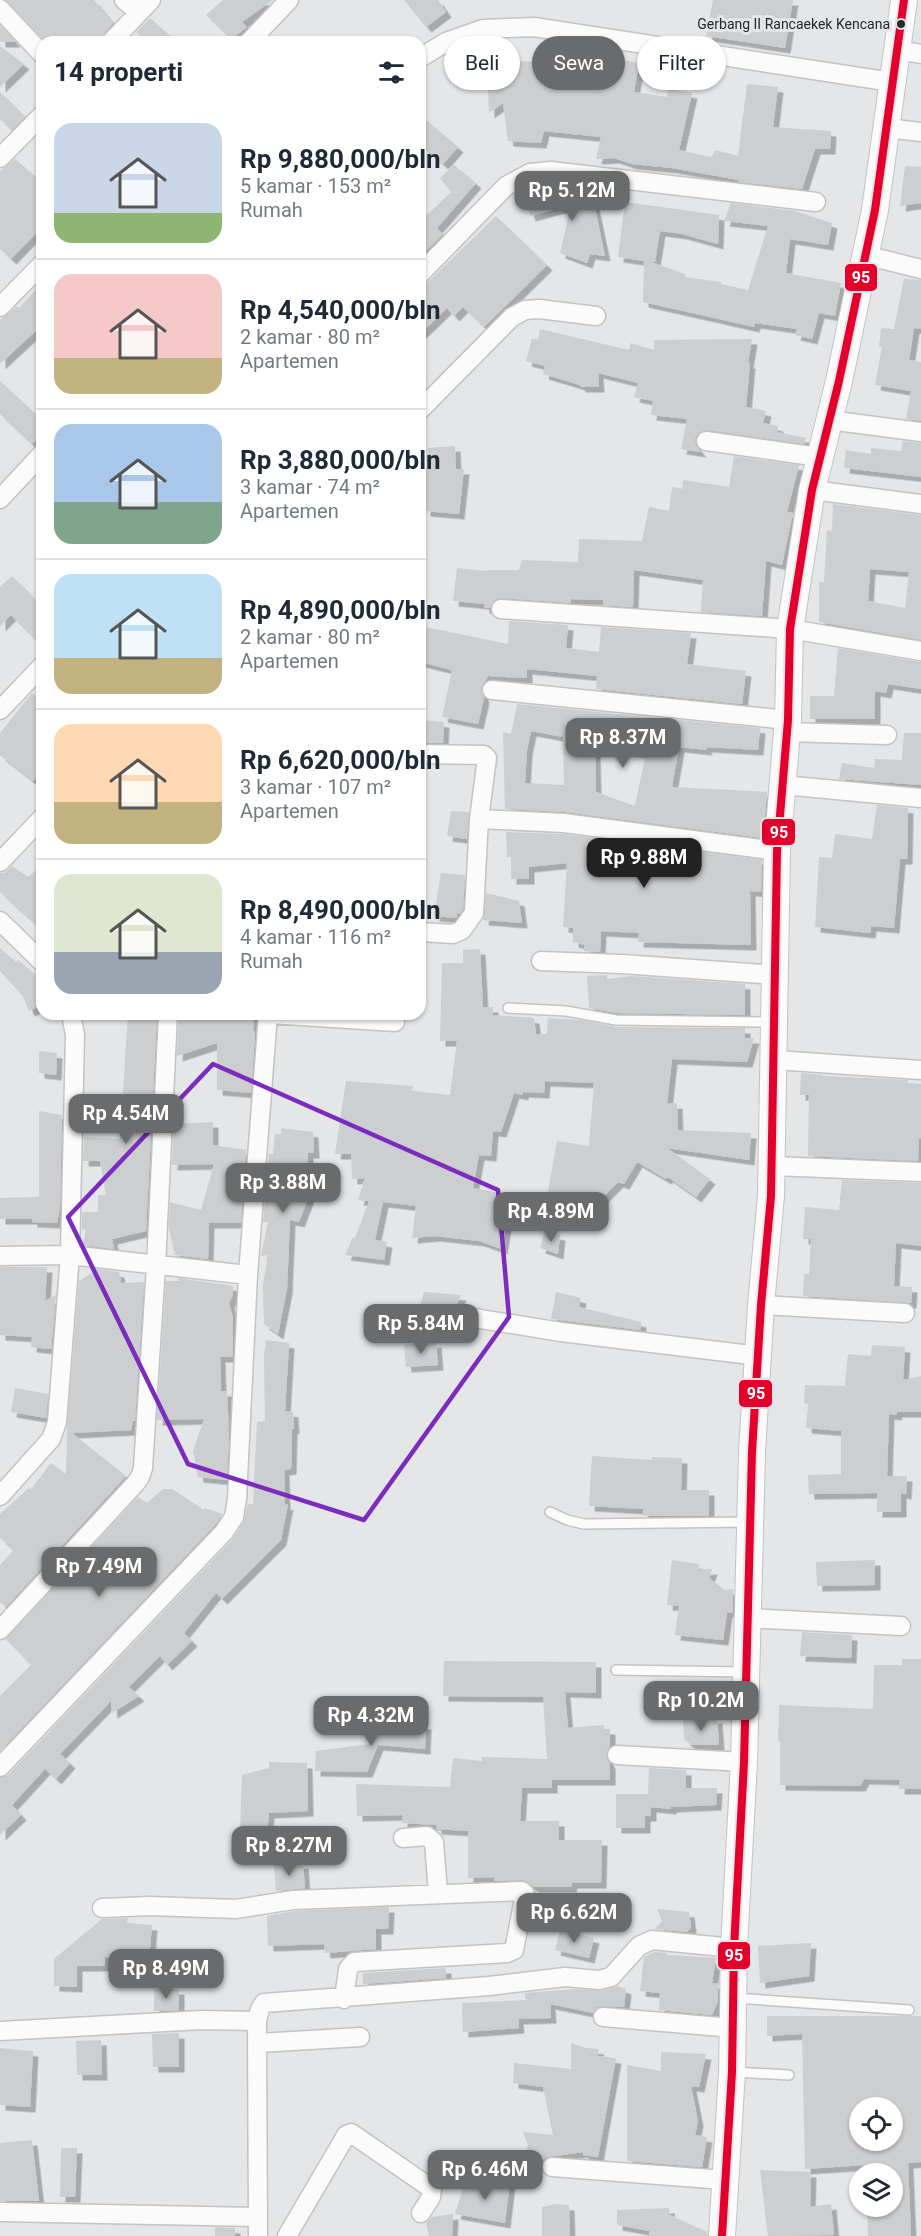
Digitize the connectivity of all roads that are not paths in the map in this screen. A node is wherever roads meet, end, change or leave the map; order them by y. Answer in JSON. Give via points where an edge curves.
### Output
{"nodes":[{"id":1,"x":124,"y":0,"type":"edge"},
{"id":2,"x":289,"y":0,"type":"edge"},
{"id":3,"x":904,"y":0,"type":"edge"},
{"id":4,"x":145,"y":6,"type":"edge"},
{"id":5,"x":0,"y":9,"type":"edge"},
{"id":6,"x":117,"y":36,"type":"edge"},
{"id":7,"x":255,"y":36,"type":"edge"},
{"id":8,"x":36,"y":48,"type":"edge"},
{"id":9,"x":910,"y":52,"type":"edge"},
{"id":10,"x":426,"y":54,"type":"edge"},
{"id":11,"x":892,"y":82,"type":"junction"},
{"id":12,"x":36,"y":120,"type":"edge"},
{"id":13,"x":887,"y":128,"type":"junction"},
{"id":14,"x":921,"y":132,"type":"edge"},
{"id":15,"x":4,"y":147,"type":"edge"},
{"id":16,"x":816,"y":202,"type":"dead end"},
{"id":17,"x":865,"y":255,"type":"junction"},
{"id":18,"x":426,"y":268,"type":"edge"},
{"id":19,"x":921,"y":269,"type":"edge"},
{"id":20,"x":36,"y":270,"type":"edge"},
{"id":21,"x":0,"y":307,"type":"edge"},
{"id":22,"x":597,"y":316,"type":"dead end"},
{"id":23,"x":426,"y":404,"type":"edge"},
{"id":24,"x":829,"y":420,"type":"junction"},
{"id":25,"x":921,"y":432,"type":"edge"},
{"id":26,"x":706,"y":441,"type":"dead end"},
{"id":27,"x":819,"y":457,"type":"junction"},
{"id":28,"x":36,"y":461,"type":"edge"},
{"id":29,"x":812,"y":490,"type":"junction"},
{"id":30,"x":0,"y":500,"type":"edge"},
{"id":31,"x":921,"y":504,"type":"edge"},
{"id":32,"x":501,"y":609,"type":"dead end"},
{"id":33,"x":790,"y":629,"type":"junction"},
{"id":34,"x":921,"y":651,"type":"edge"},
{"id":35,"x":36,"y":672,"type":"edge"},
{"id":36,"x":492,"y":690,"type":"dead end"},
{"id":37,"x":0,"y":710,"type":"edge"},
{"id":38,"x":787,"y":726,"type":"junction"},
{"id":39,"x":887,"y":735,"type":"dead end"},
{"id":40,"x":426,"y":754,"type":"edge"},
{"id":41,"x":783,"y":785,"type":"junction"},
{"id":42,"x":921,"y":798,"type":"edge"},
{"id":43,"x":479,"y":819,"type":"junction"},
{"id":44,"x":36,"y":831,"type":"edge"},
{"id":45,"x":777,"y":851,"type":"junction"},
{"id":46,"x":0,"y":862,"type":"edge"},
{"id":47,"x":0,"y":921,"type":"edge"},
{"id":48,"x":426,"y":932,"type":"edge"},
{"id":49,"x":36,"y":956,"type":"edge"},
{"id":50,"x":541,"y":961,"type":"dead end"},
{"id":51,"x":776,"y":975,"type":"junction"},
{"id":52,"x":508,"y":1008,"type":"dead end"},
{"id":53,"x":72,"y":1020,"type":"edge"},
{"id":54,"x":168,"y":1020,"type":"edge"},
{"id":55,"x":269,"y":1020,"type":"edge"},
{"id":56,"x":364,"y":1020,"type":"edge"},
{"id":57,"x":395,"y":1022,"type":"dead end"},
{"id":58,"x":775,"y":1022,"type":"junction"},
{"id":59,"x":775,"y":1060,"type":"junction"},
{"id":60,"x":921,"y":1070,"type":"edge"},
{"id":61,"x":772,"y":1166,"type":"junction"},
{"id":62,"x":921,"y":1172,"type":"edge"},
{"id":63,"x":70,"y":1255,"type":"junction"},
{"id":64,"x":0,"y":1256,"type":"edge"},
{"id":65,"x":156,"y":1266,"type":"junction"},
{"id":66,"x":248,"y":1275,"type":"junction"},
{"id":67,"x":761,"y":1305,"type":"junction"},
{"id":68,"x":905,"y":1313,"type":"dead end"},
{"id":69,"x":468,"y":1317,"type":"dead end"},
{"id":70,"x":759,"y":1356,"type":"junction"},
{"id":71,"x":0,"y":1496,"type":"edge"},
{"id":72,"x":550,"y":1512,"type":"dead end"},
{"id":73,"x":750,"y":1522,"type":"junction"},
{"id":74,"x":747,"y":1618,"type":"junction"},
{"id":75,"x":901,"y":1626,"type":"dead end"},
{"id":76,"x":0,"y":1630,"type":"edge"},
{"id":77,"x":616,"y":1670,"type":"dead end"},
{"id":78,"x":746,"y":1672,"type":"junction"},
{"id":79,"x":617,"y":1755,"type":"dead end"},
{"id":80,"x":744,"y":1762,"type":"junction"},
{"id":81,"x":0,"y":1767,"type":"edge"},
{"id":82,"x":403,"y":1838,"type":"dead end"},
{"id":83,"x":438,"y":1893,"type":"junction"},
{"id":84,"x":102,"y":1908,"type":"dead end"},
{"id":85,"x":734,"y":1948,"type":"junction"},
{"id":86,"x":734,"y":1998,"type":"junction"},
{"id":87,"x":344,"y":1999,"type":"junction"},
{"id":88,"x":909,"y":2010,"type":"dead end"},
{"id":89,"x":603,"y":2017,"type":"dead end"},
{"id":90,"x":257,"y":2021,"type":"junction"},
{"id":91,"x":734,"y":2028,"type":"junction"},
{"id":92,"x":0,"y":2031,"type":"edge"},
{"id":93,"x":360,"y":2037,"type":"dead end"},
{"id":94,"x":259,"y":2043,"type":"junction"},
{"id":95,"x":732,"y":2072,"type":"junction"},
{"id":96,"x":789,"y":2075,"type":"dead end"},
{"id":97,"x":552,"y":2167,"type":"dead end"},
{"id":98,"x":725,"y":2180,"type":"junction"},
{"id":99,"x":0,"y":2212,"type":"edge"},
{"id":100,"x":421,"y":2213,"type":"dead end"},
{"id":101,"x":258,"y":2217,"type":"junction"},
{"id":102,"x":258,"y":2236,"type":"edge"},
{"id":103,"x":287,"y":2236,"type":"edge"},
{"id":104,"x":722,"y":2236,"type":"edge"}],
"edges":[{"from":1,"to":4,"type":"street"},
{"from":2,"to":7,"type":"street"},
{"from":3,"to":9,"type":"main road"},
{"from":4,"to":6,"type":"street"},
{"from":5,"to":8,"type":"street"},
{"from":9,"to":11,"type":"main road"},
{"from":10,"to":11,"type":"street","via":[[446,42],[483,29],[534,27]]},
{"from":11,"to":13,"type":"main road"},
{"from":12,"to":15,"type":"street"},
{"from":13,"to":14,"type":"street"},
{"from":13,"to":17,"type":"main road"},
{"from":16,"to":18,"type":"street","via":[[551,171],[530,174],[506,186]]},
{"from":17,"to":19,"type":"street"},
{"from":17,"to":24,"type":"main road"},
{"from":20,"to":21,"type":"street"},
{"from":22,"to":23,"type":"street","via":[[525,310],[512,317]]},
{"from":24,"to":25,"type":"street"},
{"from":24,"to":27,"type":"main road"},
{"from":26,"to":27,"type":"street"},
{"from":27,"to":29,"type":"main road"},
{"from":28,"to":30,"type":"street"},
{"from":29,"to":31,"type":"street"},
{"from":29,"to":33,"type":"main road"},
{"from":32,"to":33,"type":"street"},
{"from":33,"to":34,"type":"street"},
{"from":33,"to":38,"type":"main road"},
{"from":35,"to":37,"type":"street"},
{"from":36,"to":38,"type":"street"},
{"from":38,"to":39,"type":"street"},
{"from":38,"to":41,"type":"main road"},
{"from":40,"to":43,"type":"street","via":[[486,755]]},
{"from":41,"to":42,"type":"street"},
{"from":41,"to":45,"type":"main road"},
{"from":43,"to":45,"type":"street","via":[[564,823]]},
{"from":43,"to":48,"type":"street","via":[[474,913],[462,930],[453,934]]},
{"from":44,"to":46,"type":"street"},
{"from":45,"to":51,"type":"main road"},
{"from":47,"to":49,"type":"street"},
{"from":50,"to":51,"type":"street"},
{"from":51,"to":58,"type":"main road"},
{"from":52,"to":58,"type":"lane","via":[[566,1011],[616,1020]]},
{"from":53,"to":63,"type":"street","via":[[75,1046]]},
{"from":54,"to":65,"type":"street"},
{"from":55,"to":66,"type":"street"},
{"from":56,"to":57,"type":"street"},
{"from":58,"to":59,"type":"main road"},
{"from":59,"to":60,"type":"street"},
{"from":59,"to":61,"type":"main road"},
{"from":61,"to":62,"type":"street"},
{"from":61,"to":67,"type":"main road"},
{"from":63,"to":64,"type":"street"},
{"from":63,"to":65,"type":"street"},
{"from":63,"to":71,"type":"street","via":[[55,1431]]},
{"from":65,"to":66,"type":"street"},
{"from":65,"to":76,"type":"street","via":[[140,1477]]},
{"from":66,"to":81,"type":"street","via":[[234,1516],[224,1532]]},
{"from":67,"to":68,"type":"street"},
{"from":67,"to":70,"type":"main road"},
{"from":69,"to":70,"type":"street"},
{"from":70,"to":73,"type":"main road"},
{"from":72,"to":73,"type":"lane","via":[[584,1524]]},
{"from":73,"to":74,"type":"main road"},
{"from":74,"to":75,"type":"street"},
{"from":74,"to":78,"type":"main road"},
{"from":77,"to":78,"type":"lane"},
{"from":78,"to":80,"type":"main road"},
{"from":79,"to":80,"type":"street"},
{"from":80,"to":85,"type":"main road"},
{"from":82,"to":83,"type":"street","via":[[427,1836],[434,1842]]},
{"from":83,"to":84,"type":"street","via":[[293,1900],[236,1908]]},
{"from":83,"to":87,"type":"street","via":[[524,1892],[514,1950],[354,1962],[348,1969]]},
{"from":85,"to":86,"type":"main road"},
{"from":85,"to":87,"type":"street","via":[[652,1940],[639,1946],[611,1977],[599,1980],[565,1977]]},
{"from":86,"to":88,"type":"lane"},
{"from":86,"to":91,"type":"main road"},
{"from":87,"to":90,"type":"street","via":[[264,2003]]},
{"from":89,"to":91,"type":"street"},
{"from":90,"to":92,"type":"street","via":[[202,2020]]},
{"from":90,"to":94,"type":"street"},
{"from":91,"to":95,"type":"main road"},
{"from":93,"to":94,"type":"street"},
{"from":94,"to":101,"type":"street"},
{"from":95,"to":96,"type":"lane"},
{"from":95,"to":98,"type":"main road"},
{"from":97,"to":98,"type":"street"},
{"from":98,"to":104,"type":"main road"},
{"from":99,"to":101,"type":"street"},
{"from":100,"to":103,"type":"street","via":[[432,2189],[351,2133],[346,2135]]},
{"from":101,"to":102,"type":"street"}]}
